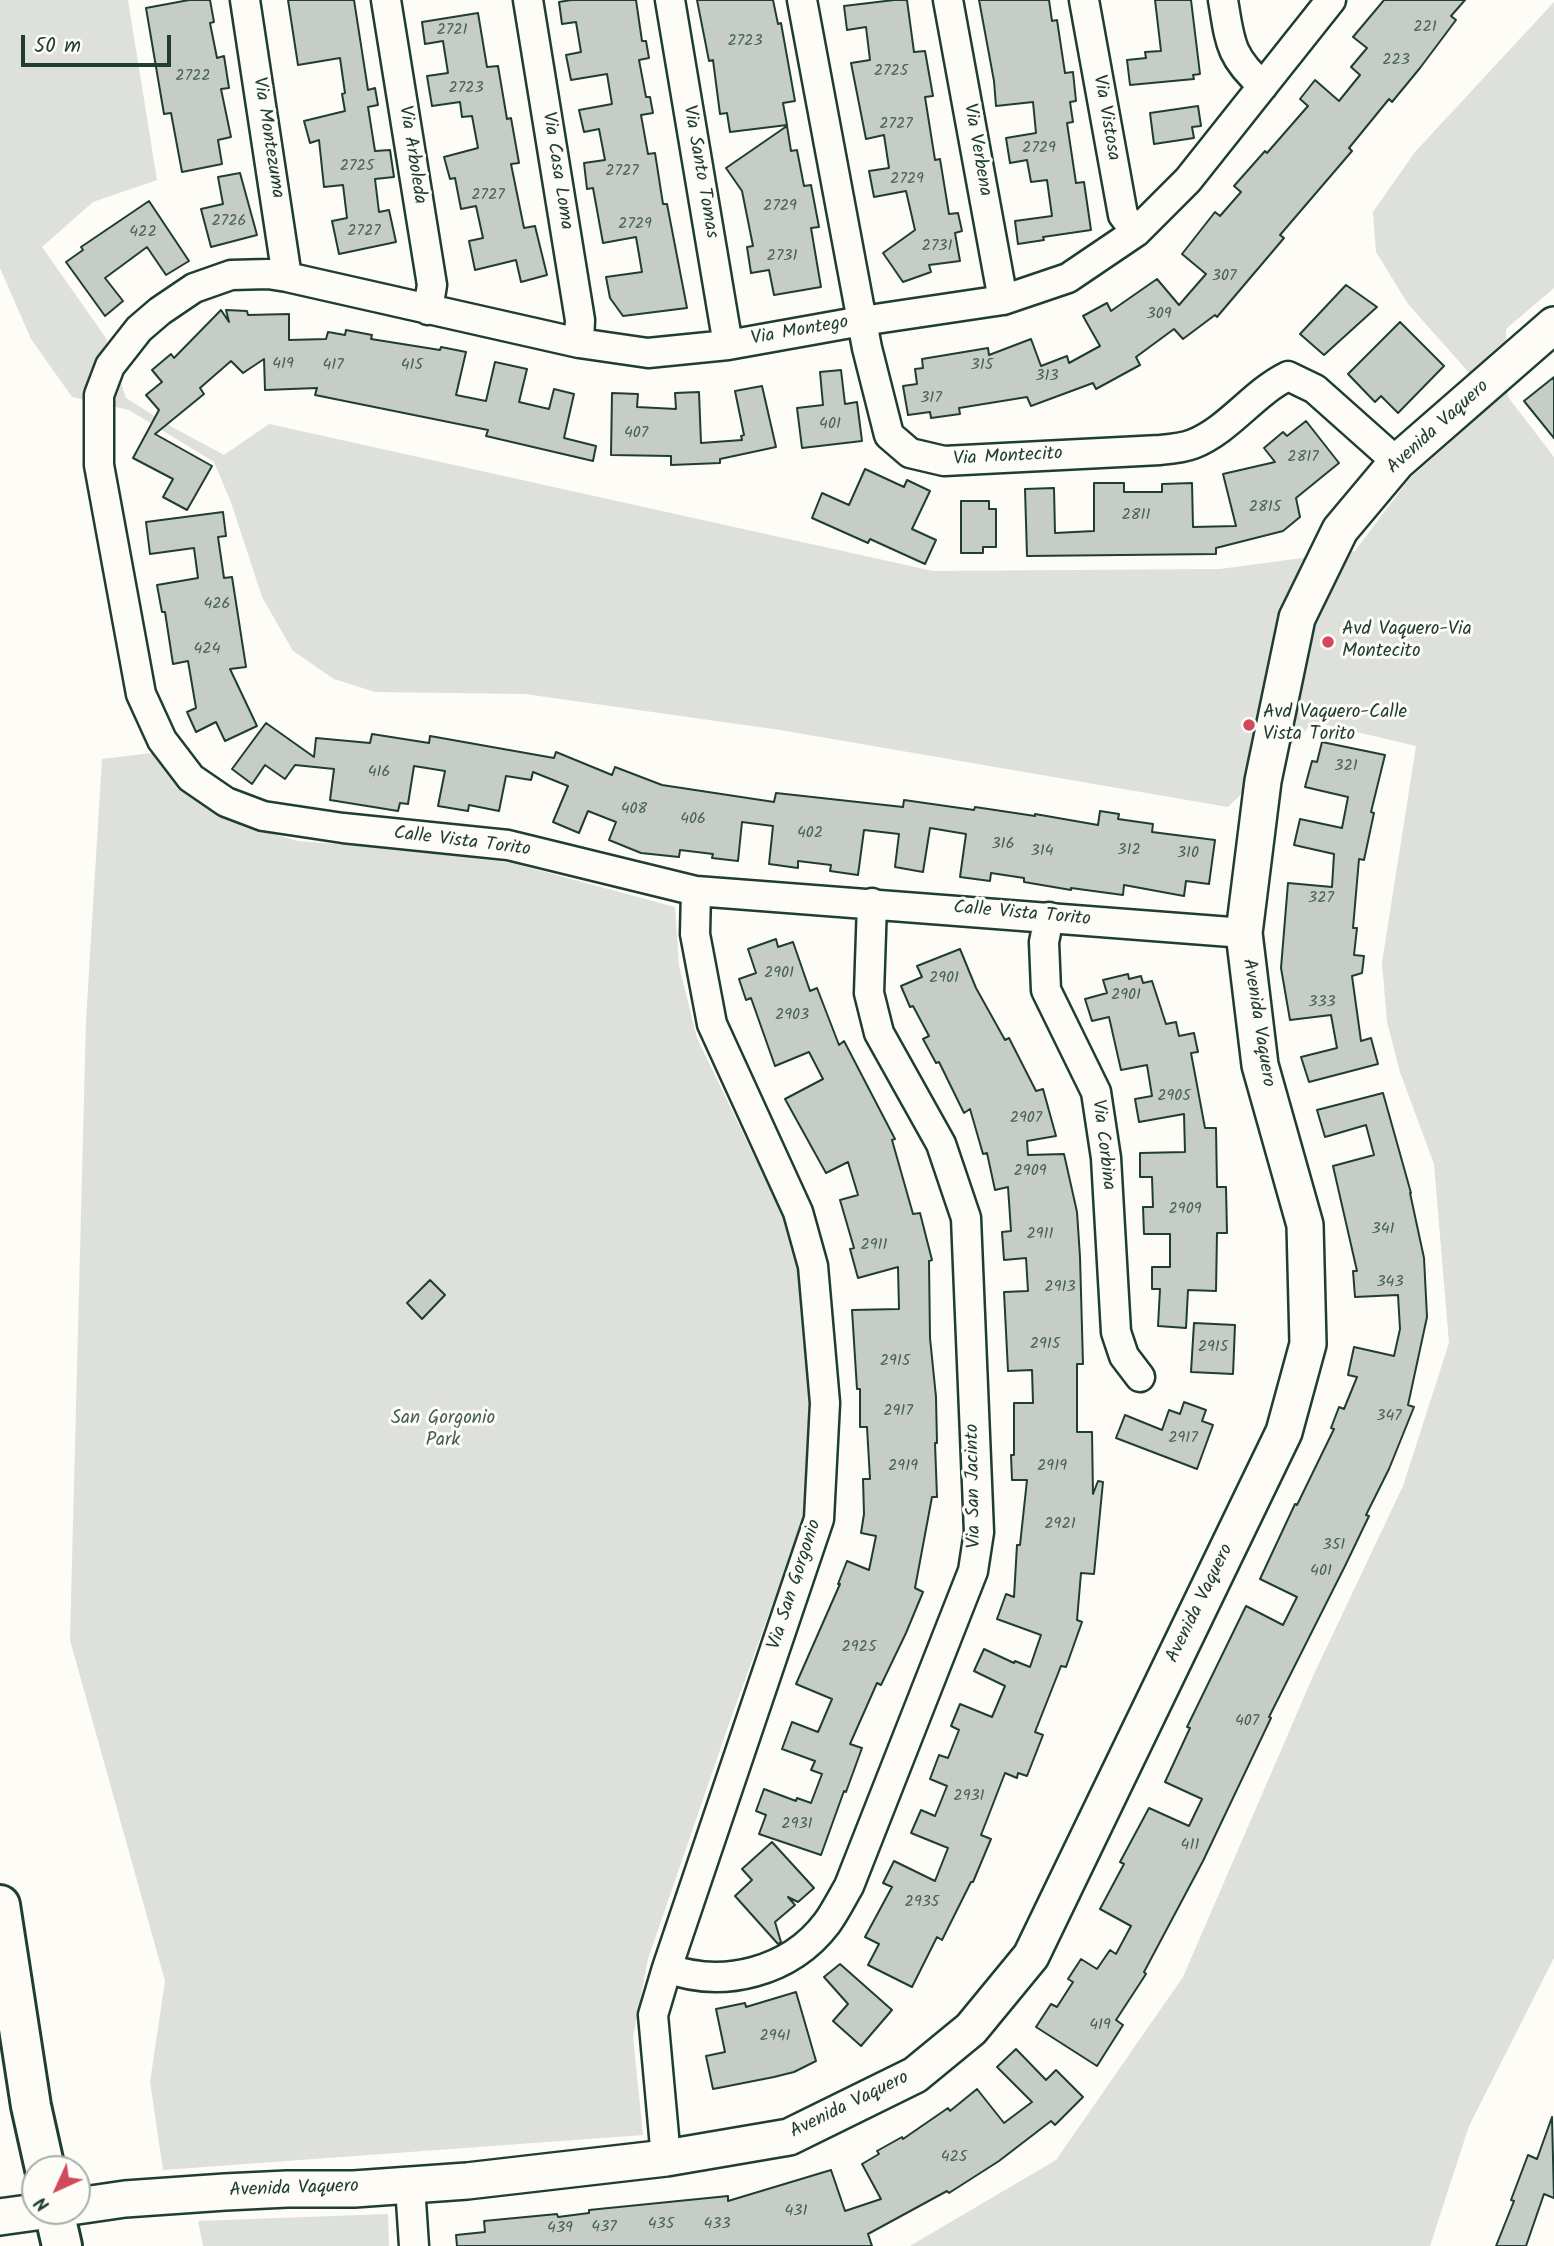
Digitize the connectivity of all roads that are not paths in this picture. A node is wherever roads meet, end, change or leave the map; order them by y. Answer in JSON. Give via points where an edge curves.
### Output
{"nodes":[{"id":1,"x":245,"y":0,"type":"edge"},
{"id":2,"x":387,"y":0,"type":"edge"},
{"id":3,"x":528,"y":0,"type":"edge"},
{"id":4,"x":670,"y":0,"type":"edge"},
{"id":5,"x":802,"y":0,"type":"edge"},
{"id":6,"x":948,"y":0,"type":"edge"},
{"id":7,"x":1084,"y":0,"type":"edge"},
{"id":8,"x":1223,"y":0,"type":"edge"},
{"id":9,"x":1331,"y":0,"type":"edge"},
{"id":10,"x":1263,"y":86,"type":"junction"},
{"id":11,"x":1136,"y":232,"type":"junction"},
{"id":12,"x":287,"y":277,"type":"junction"},
{"id":13,"x":1003,"y":300,"type":"junction"},
{"id":14,"x":428,"y":310,"type":"junction"},
{"id":15,"x":160,"y":311,"type":"joint"},
{"id":16,"x":862,"y":321,"type":"junction"},
{"id":17,"x":1554,"y":326,"type":"edge"},
{"id":18,"x":579,"y":343,"type":"junction"},
{"id":19,"x":728,"y":345,"type":"junction"},
{"id":20,"x":1397,"y":463,"type":"junction"},
{"id":21,"x":696,"y":891,"type":"junction"},
{"id":22,"x":873,"y":903,"type":"junction"},
{"id":23,"x":1049,"y":918,"type":"junction"},
{"id":24,"x":1244,"y":933,"type":"junction"},
{"id":25,"x":1140,"y":1377,"type":"dead end"},
{"id":26,"x":0,"y":1905,"type":"edge"},
{"id":27,"x":667,"y":1968,"type":"junction"},
{"id":28,"x":42,"y":2155,"type":"edge"},
{"id":29,"x":666,"y":2158,"type":"junction"},
{"id":30,"x":410,"y":2186,"type":"junction"},
{"id":31,"x":91,"y":2204,"type":"edge"},
{"id":32,"x":21,"y":2214,"type":"edge"},
{"id":33,"x":0,"y":2217,"type":"edge"},
{"id":34,"x":57,"y":2225,"type":"edge"},
{"id":35,"x":62,"y":2246,"type":"edge"},
{"id":36,"x":414,"y":2246,"type":"edge"}],
"edges":[{"from":1,"to":12,"type":"street","name":"Via Montezuma"},
{"from":2,"to":14,"type":"street","name":"Via Arboleda","via":[[432,285]]},
{"from":3,"to":18,"type":"street","name":"Via Casa Loma","via":[[580,320]]},
{"from":4,"to":19,"type":"street","name":"Via Santo Tomas"},
{"from":5,"to":16,"type":"street","name":"Via Montecito"},
{"from":6,"to":13,"type":"street","name":"Via Verbena"},
{"from":7,"to":11,"type":"street","name":"Via Vistosa","via":[[1123,215]]},
{"from":8,"to":10,"type":"street","via":[[1231,46],[1246,71]]},
{"from":9,"to":10,"type":"street","name":"Via Montego"},
{"from":10,"to":11,"type":"street","name":"Via Montego","via":[[1188,180]]},
{"from":11,"to":13,"type":"street","name":"Via Montego","via":[[1068,278]]},
{"from":12,"to":14,"type":"street","name":"Via Montego"},
{"from":12,"to":15,"type":"street","name":"Via Montego","via":[[231,275],[194,288]]},
{"from":13,"to":16,"type":"street","name":"Via Montego"},
{"from":14,"to":18,"type":"street","name":"Via Montego"},
{"from":15,"to":21,"type":"street","name":"Calle Vista Torito","via":[[110,366],[99,396],[99,465],[141,694],[162,740],[191,778],[226,802],[263,816],[508,845]]},
{"from":16,"to":19,"type":"street","name":"Via Montego"},
{"from":16,"to":20,"type":"street","name":"Via Montecito","via":[[889,435],[910,453],[944,461],[1192,445],[1220,429],[1269,385],[1289,376],[1315,389]]},
{"from":17,"to":20,"type":"main road","name":"Avenida Vaquero"},
{"from":18,"to":19,"type":"street","name":"Via Montego","via":[[648,353]]},
{"from":20,"to":24,"type":"main road","name":"Avenida Vaquero","via":[[1340,530],[1297,618],[1262,780]]},
{"from":21,"to":22,"type":"street","name":"Calle Vista Torito"},
{"from":21,"to":27,"type":"street","name":"Via San Gorgonio","via":[[695,934],[712,1024],[798,1212],[813,1266],[825,1403],[819,1519]]},
{"from":22,"to":23,"type":"street","name":"Calle Vista Torito"},
{"from":22,"to":27,"type":"street","name":"Via San Jacinto","via":[[869,993],[880,1033],[942,1144],[966,1218],[979,1532],[974,1572],[849,1886],[826,1924],[797,1953],[767,1969],[724,1977],[688,1976]]},
{"from":23,"to":24,"type":"street","name":"Calle Vista Torito"},
{"from":23,"to":25,"type":"street","name":"Via Corbina","via":[[1044,942],[1046,990],[1096,1092],[1106,1158],[1116,1332],[1124,1356]]},
{"from":24,"to":29,"type":"main road","name":"Avenida Vaquero","via":[[1260,1065],[1306,1225],[1308,1344],[1284,1432],[1031,1956],[971,2029],[915,2075],[789,2137]]},
{"from":26,"to":28,"type":"highway"},
{"from":27,"to":29,"type":"street","name":"Via San Gorgonio","via":[[653,2015]]},
{"from":29,"to":30,"type":"main road","name":"Avenida Vaquero"},
{"from":30,"to":31,"type":"main road","name":"Avenida Vaquero","via":[[212,2193]]},
{"from":30,"to":36,"type":"street"},
{"from":32,"to":33,"type":"main road"},
{"from":34,"to":35,"type":"highway"}]}
